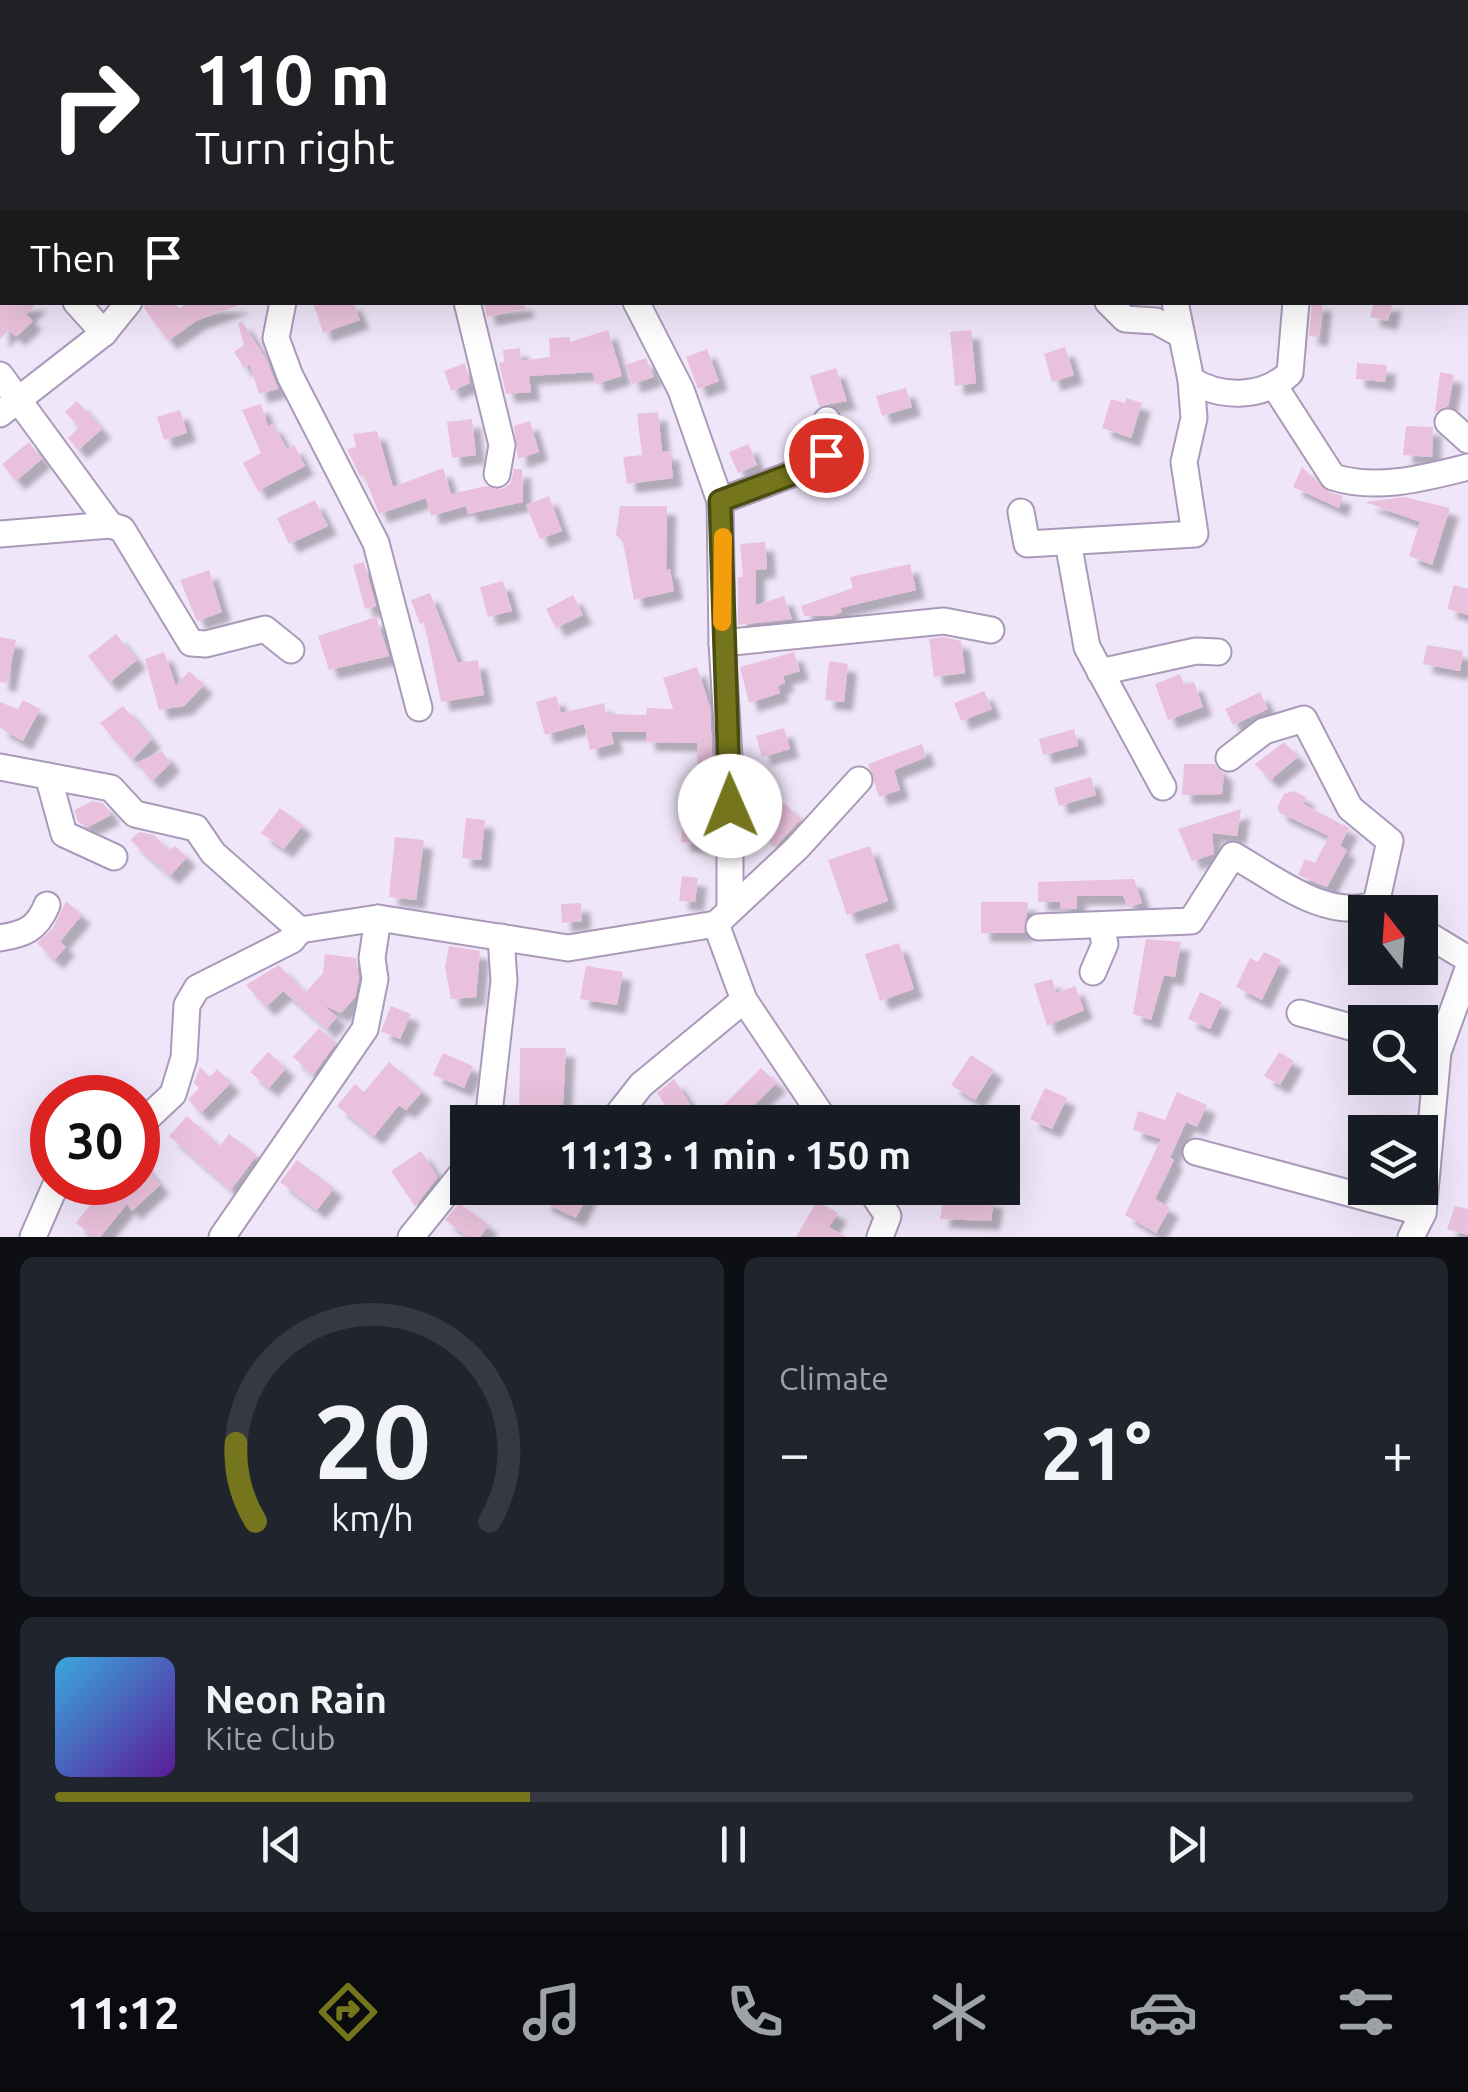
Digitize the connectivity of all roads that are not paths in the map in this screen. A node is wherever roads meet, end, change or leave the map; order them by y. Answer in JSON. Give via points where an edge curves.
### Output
{"nodes":[{"id":1,"x":79,"y":305,"type":"edge"},
{"id":2,"x":127,"y":305,"type":"edge"},
{"id":3,"x":282,"y":305,"type":"edge"},
{"id":4,"x":468,"y":305,"type":"edge"},
{"id":5,"x":638,"y":305,"type":"edge"},
{"id":6,"x":1111,"y":305,"type":"edge"},
{"id":7,"x":1175,"y":305,"type":"edge"},
{"id":8,"x":1296,"y":305,"type":"edge"},
{"id":9,"x":104,"y":332,"type":"junction"},
{"id":10,"x":1180,"y":334,"type":"junction"},
{"id":11,"x":0,"y":375,"type":"edge"},
{"id":12,"x":1191,"y":380,"type":"junction"},
{"id":13,"x":1275,"y":387,"type":"junction"},
{"id":14,"x":9,"y":406,"type":"edge"},
{"id":15,"x":827,"y":420,"type":"dead end"},
{"id":16,"x":1448,"y":422,"type":"dead end"},
{"id":17,"x":1468,"y":440,"type":"edge"},
{"id":18,"x":1468,"y":467,"type":"edge"},
{"id":19,"x":496,"y":474,"type":"dead end"},
{"id":20,"x":720,"y":501,"type":"junction"},
{"id":21,"x":1021,"y":512,"type":"dead end"},
{"id":22,"x":110,"y":525,"type":"junction"},
{"id":23,"x":0,"y":534,"type":"edge"},
{"id":24,"x":1068,"y":542,"type":"junction"},
{"id":25,"x":991,"y":630,"type":"dead end"},
{"id":26,"x":722,"y":643,"type":"junction"},
{"id":27,"x":291,"y":650,"type":"dead end"},
{"id":28,"x":1218,"y":652,"type":"dead end"},
{"id":29,"x":1100,"y":672,"type":"junction"},
{"id":30,"x":419,"y":708,"type":"dead end"},
{"id":31,"x":1230,"y":758,"type":"dead end"},
{"id":32,"x":0,"y":767,"type":"edge"},
{"id":33,"x":48,"y":776,"type":"junction"},
{"id":34,"x":859,"y":780,"type":"dead end"},
{"id":35,"x":1163,"y":787,"type":"dead end"},
{"id":36,"x":114,"y":857,"type":"dead end"},
{"id":37,"x":1384,"y":895,"type":"edge"},
{"id":38,"x":47,"y":904,"type":"dead end"},
{"id":39,"x":1348,"y":909,"type":"edge"},
{"id":40,"x":723,"y":917,"type":"junction"},
{"id":41,"x":378,"y":918,"type":"junction"},
{"id":42,"x":1039,"y":926,"type":"dead end"},
{"id":43,"x":1102,"y":926,"type":"junction"},
{"id":44,"x":300,"y":930,"type":"junction"},
{"id":45,"x":501,"y":936,"type":"junction"},
{"id":46,"x":0,"y":938,"type":"edge"},
{"id":47,"x":1438,"y":941,"type":"edge"},
{"id":48,"x":1468,"y":959,"type":"edge"},
{"id":49,"x":1468,"y":969,"type":"edge"},
{"id":50,"x":1093,"y":972,"type":"dead end"},
{"id":51,"x":744,"y":1000,"type":"junction"},
{"id":52,"x":1300,"y":1013,"type":"dead end"},
{"id":53,"x":1348,"y":1026,"type":"edge"},
{"id":54,"x":1438,"y":1031,"type":"edge"},
{"id":55,"x":1427,"y":1095,"type":"edge"},
{"id":56,"x":490,"y":1105,"type":"edge"},
{"id":57,"x":625,"y":1105,"type":"edge"},
{"id":58,"x":815,"y":1105,"type":"edge"},
{"id":59,"x":160,"y":1107,"type":"edge"},
{"id":60,"x":1196,"y":1152,"type":"dead end"},
{"id":61,"x":450,"y":1189,"type":"edge"},
{"id":62,"x":47,"y":1205,"type":"edge"},
{"id":63,"x":881,"y":1205,"type":"edge"},
{"id":64,"x":1422,"y":1213,"type":"junction"},
{"id":65,"x":33,"y":1237,"type":"edge"},
{"id":66,"x":222,"y":1237,"type":"edge"},
{"id":67,"x":412,"y":1237,"type":"edge"},
{"id":68,"x":880,"y":1237,"type":"edge"},
{"id":69,"x":1411,"y":1237,"type":"edge"}],
"edges":[{"from":1,"to":9,"type":"street"},
{"from":2,"to":9,"type":"street"},
{"from":3,"to":30,"type":"street","via":[[276,338],[376,544]]},
{"from":4,"to":19,"type":"street","via":[[502,445]]},
{"from":5,"to":20,"type":"street","via":[[681,390]]},
{"from":6,"to":10,"type":"street","via":[[1125,319],[1156,321]]},
{"from":7,"to":10,"type":"street"},
{"from":8,"to":13,"type":"street","via":[[1290,373]]},
{"from":9,"to":14,"type":"street"},
{"from":10,"to":12,"type":"street"},
{"from":11,"to":14,"type":"street"},
{"from":12,"to":13,"type":"street","via":[[1245,394]]},
{"from":12,"to":24,"type":"street","via":[[1194,418],[1184,462],[1195,534]]},
{"from":13,"to":18,"type":"street","via":[[1333,477],[1352,483],[1412,481]]},
{"from":14,"to":22,"type":"street"},
{"from":15,"to":20,"type":"street","via":[[826,455],[811,467]]},
{"from":16,"to":17,"type":"street"},
{"from":20,"to":26,"type":"street"},
{"from":21,"to":24,"type":"street","via":[[1028,544]]},
{"from":22,"to":23,"type":"street"},
{"from":22,"to":27,"type":"street","via":[[133,541],[190,643],[265,629]]},
{"from":24,"to":29,"type":"street","via":[[1087,647]]},
{"from":25,"to":26,"type":"street","via":[[944,621]]},
{"from":26,"to":40,"type":"street","via":[[730,772]]},
{"from":28,"to":29,"type":"street"},
{"from":29,"to":35,"type":"street"},
{"from":31,"to":37,"type":"street","via":[[1264,731],[1304,719],[1350,808],[1390,840]]},
{"from":32,"to":33,"type":"street"},
{"from":33,"to":36,"type":"street","via":[[64,834]]},
{"from":33,"to":44,"type":"street","via":[[111,788],[135,814],[196,828],[213,853]]},
{"from":34,"to":40,"type":"street"},
{"from":38,"to":46,"type":"street","via":[[40,922]]},
{"from":39,"to":43,"type":"street","via":[[1330,908],[1233,856],[1191,921]]},
{"from":40,"to":45,"type":"street","via":[[568,948]]},
{"from":40,"to":51,"type":"street"},
{"from":41,"to":44,"type":"street"},
{"from":41,"to":45,"type":"street"},
{"from":41,"to":66,"type":"street","via":[[365,1029]]},
{"from":42,"to":43,"type":"street"},
{"from":43,"to":50,"type":"street","via":[[1105,944]]},
{"from":44,"to":59,"type":"street","via":[[197,988],[186,1004],[184,1058],[173,1094]]},
{"from":45,"to":56,"type":"street","via":[[504,981]]},
{"from":47,"to":48,"type":"street"},
{"from":49,"to":54,"type":"street"},
{"from":51,"to":57,"type":"street"},
{"from":51,"to":58,"type":"street"},
{"from":52,"to":53,"type":"street"},
{"from":55,"to":64,"type":"street"},
{"from":60,"to":64,"type":"street"},
{"from":61,"to":67,"type":"street"},
{"from":62,"to":65,"type":"street"},
{"from":63,"to":68,"type":"street","via":[[888,1216]]},
{"from":64,"to":69,"type":"street"}]}
